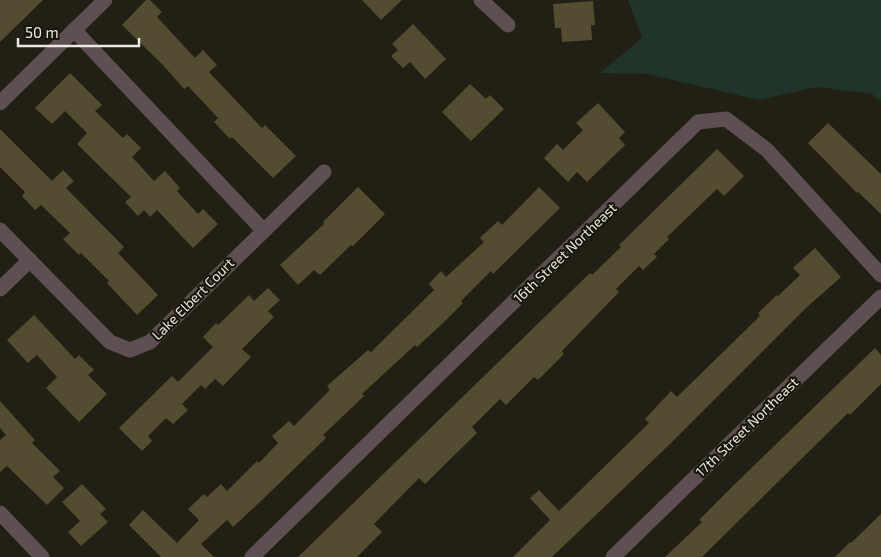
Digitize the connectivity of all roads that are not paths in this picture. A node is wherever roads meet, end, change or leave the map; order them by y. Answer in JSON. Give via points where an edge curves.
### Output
{"nodes":[{"id":1,"x":105,"y":0,"type":"edge"},
{"id":2,"x":481,"y":0,"type":"edge"},
{"id":3,"x":508,"y":25,"type":"dead end"},
{"id":4,"x":74,"y":30,"type":"junction"},
{"id":5,"x":0,"y":103,"type":"edge"},
{"id":6,"x":324,"y":172,"type":"dead end"},
{"id":7,"x":0,"y":230,"type":"edge"},
{"id":8,"x":263,"y":230,"type":"junction"},
{"id":9,"x":30,"y":260,"type":"junction"},
{"id":10,"x":881,"y":276,"type":"edge"},
{"id":11,"x":0,"y":290,"type":"edge"},
{"id":12,"x":881,"y":297,"type":"edge"},
{"id":13,"x":0,"y":513,"type":"edge"},
{"id":14,"x":42,"y":557,"type":"edge"},
{"id":15,"x":252,"y":557,"type":"edge"},
{"id":16,"x":613,"y":557,"type":"edge"}],
"edges":[{"from":1,"to":4,"type":"street"},
{"from":2,"to":3,"type":"street"},
{"from":4,"to":5,"type":"street"},
{"from":4,"to":8,"type":"street"},
{"from":6,"to":8,"type":"street","name":"Lake Elbert Court"},
{"from":7,"to":9,"type":"street","name":"Lake Elbert Court"},
{"from":8,"to":9,"type":"street","name":"Lake Elbert Court","via":[[150,342],[130,350],[110,342]]},
{"from":9,"to":11,"type":"street"},
{"from":10,"to":15,"type":"street","name":"16th Street Northeast","via":[[767,150],[726,119],[698,122]]},
{"from":12,"to":16,"type":"street","name":"17th Street Northeast"},
{"from":13,"to":14,"type":"street"}]}
